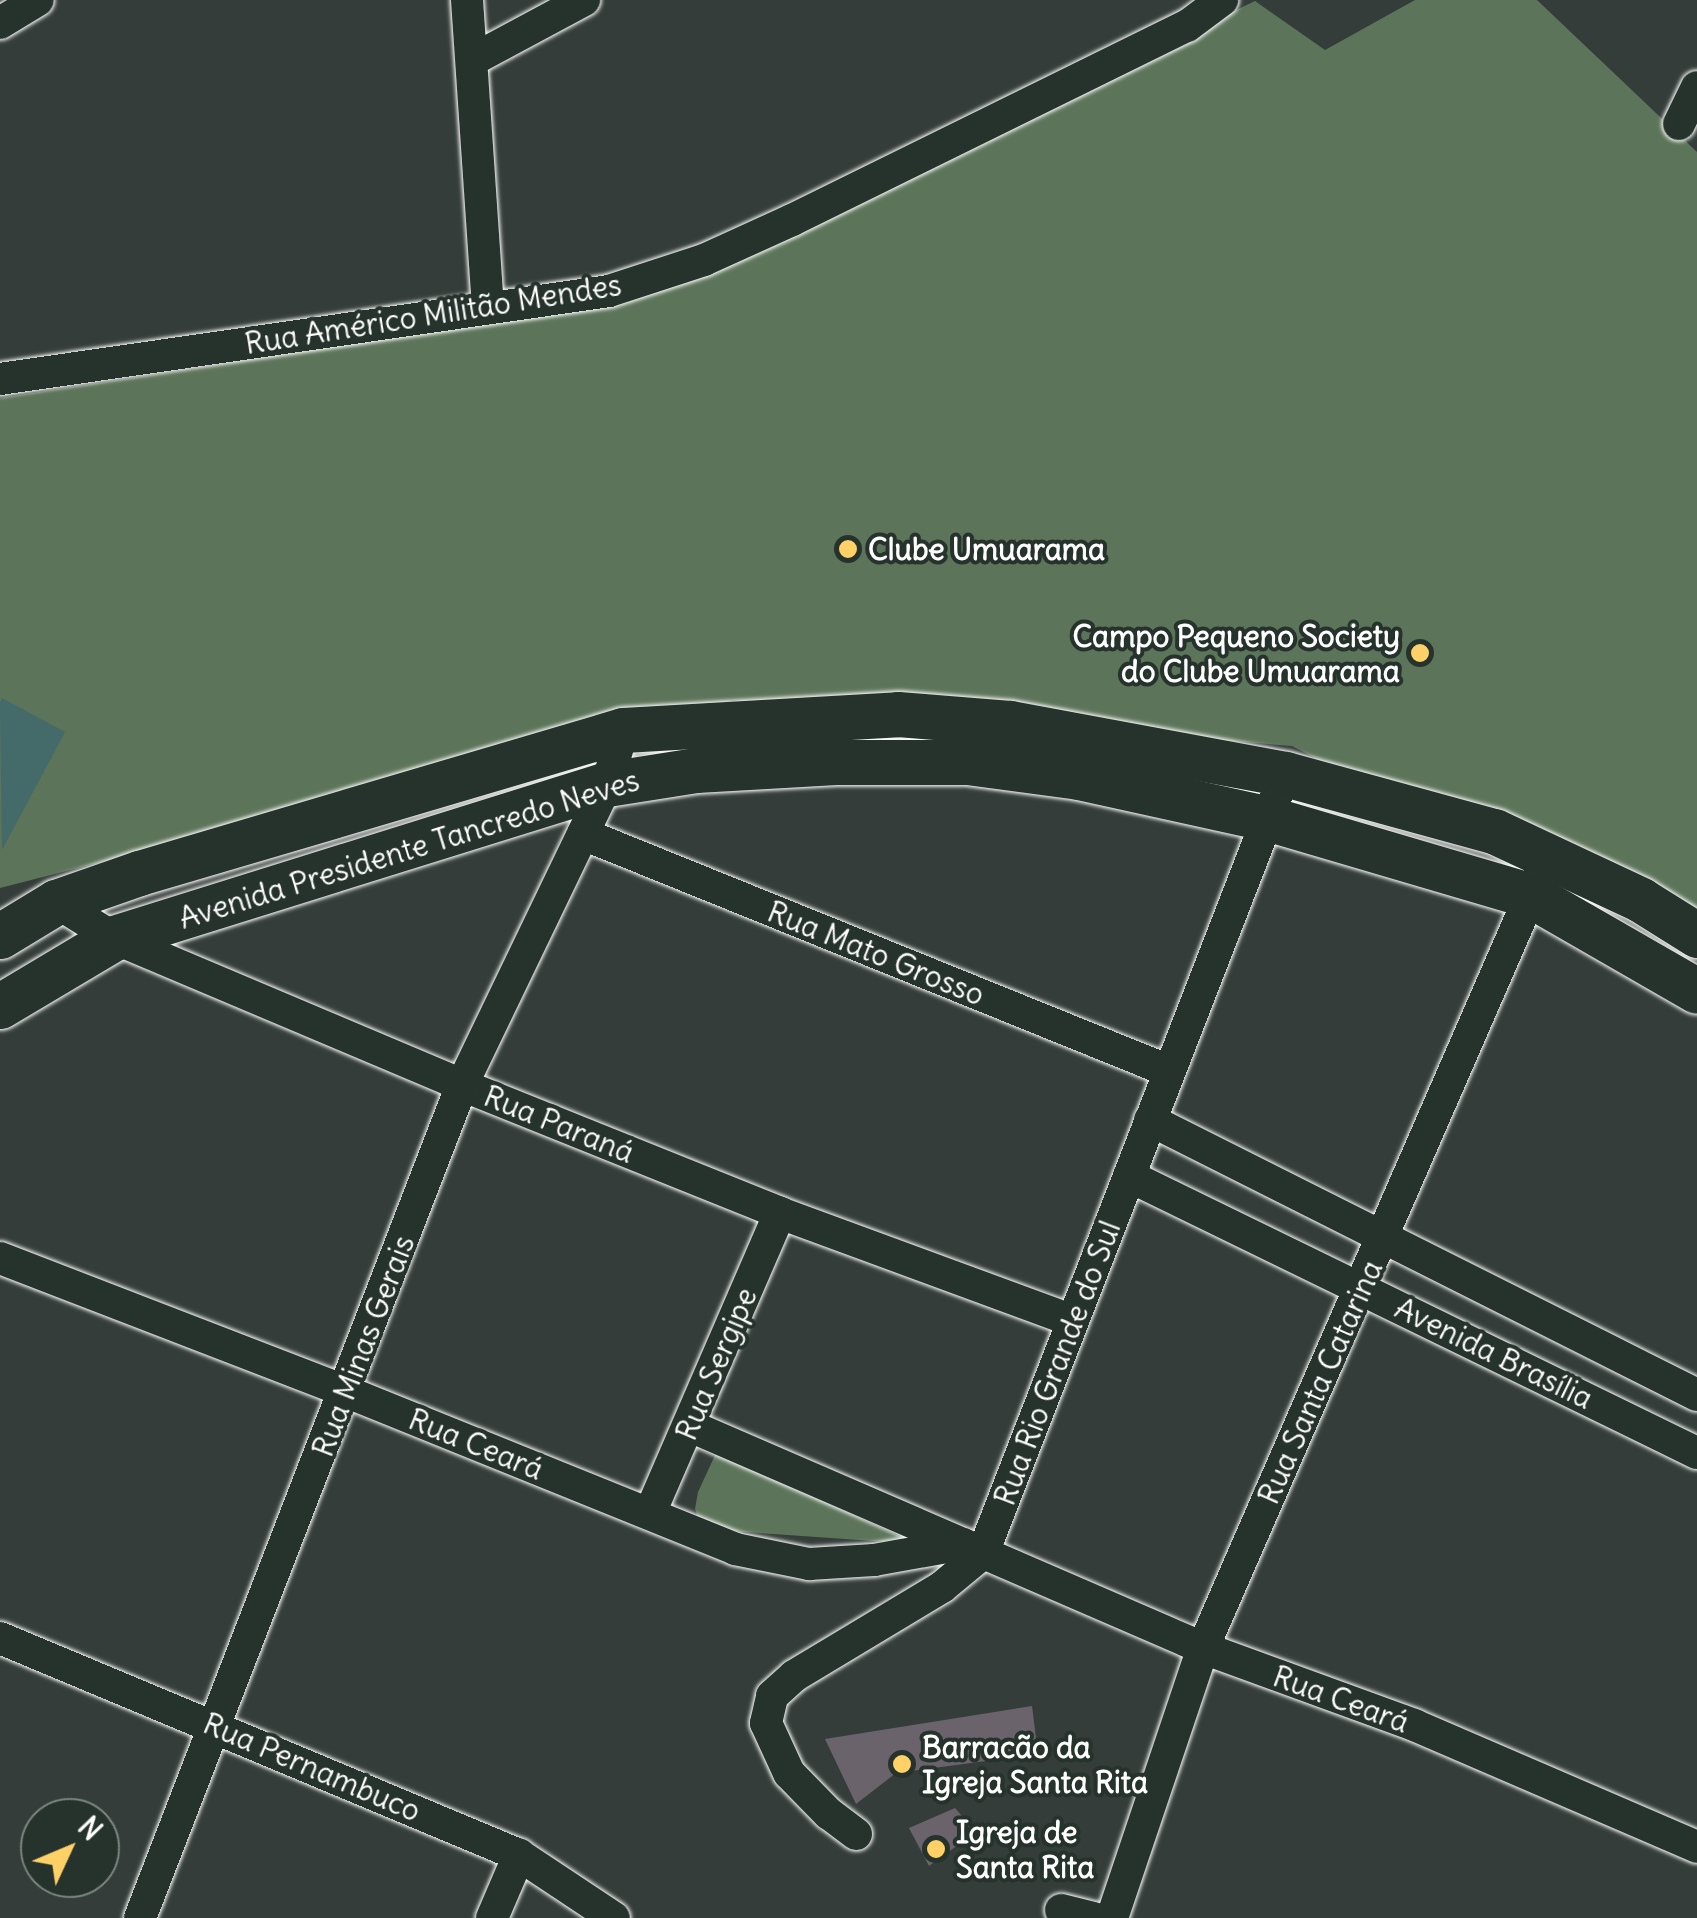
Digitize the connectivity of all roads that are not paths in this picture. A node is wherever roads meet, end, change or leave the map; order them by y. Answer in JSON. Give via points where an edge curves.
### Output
{"nodes":[{"id":1,"x":38,"y":0,"type":"edge"},
{"id":2,"x":467,"y":0,"type":"edge"},
{"id":3,"x":584,"y":0,"type":"edge"},
{"id":4,"x":1222,"y":0,"type":"edge"},
{"id":5,"x":0,"y":22,"type":"edge"},
{"id":6,"x":474,"y":59,"type":"junction"},
{"id":7,"x":1697,"y":87,"type":"edge"},
{"id":8,"x":1679,"y":124,"type":"dead end"},
{"id":9,"x":488,"y":308,"type":"junction"},
{"id":10,"x":0,"y":379,"type":"edge"},
{"id":11,"x":623,"y":730,"type":"junction"},
{"id":12,"x":1285,"y":774,"type":"junction"},
{"id":13,"x":607,"y":784,"type":"junction"},
{"id":14,"x":1270,"y":819,"type":"junction"},
{"id":15,"x":583,"y":834,"type":"junction"},
{"id":16,"x":1548,"y":853,"type":"junction"},
{"id":17,"x":1532,"y":896,"type":"junction"},
{"id":18,"x":56,"y":902,"type":"junction"},
{"id":19,"x":1697,"y":935,"type":"edge"},
{"id":20,"x":0,"y":936,"type":"edge"},
{"id":21,"x":114,"y":938,"type":"junction"},
{"id":22,"x":1697,"y":991,"type":"edge"},
{"id":23,"x":0,"y":1006,"type":"edge"},
{"id":24,"x":1169,"y":1071,"type":"junction"},
{"id":25,"x":462,"y":1085,"type":"junction"},
{"id":26,"x":1150,"y":1120,"type":"junction"},
{"id":27,"x":1129,"y":1176,"type":"junction"},
{"id":28,"x":780,"y":1214,"type":"junction"},
{"id":29,"x":1383,"y":1237,"type":"junction"},
{"id":30,"x":0,"y":1258,"type":"edge"},
{"id":31,"x":1362,"y":1289,"type":"junction"},
{"id":32,"x":1073,"y":1321,"type":"junction"},
{"id":33,"x":347,"y":1392,"type":"junction"},
{"id":34,"x":1697,"y":1395,"type":"edge"},
{"id":35,"x":690,"y":1426,"type":"junction"},
{"id":36,"x":1697,"y":1452,"type":"edge"},
{"id":37,"x":650,"y":1514,"type":"junction"},
{"id":38,"x":974,"y":1549,"type":"junction"},
{"id":39,"x":0,"y":1638,"type":"edge"},
{"id":40,"x":1204,"y":1648,"type":"junction"},
{"id":41,"x":217,"y":1726,"type":"junction"},
{"id":42,"x":856,"y":1834,"type":"dead end"},
{"id":43,"x":1697,"y":1847,"type":"edge"},
{"id":44,"x":519,"y":1855,"type":"junction"},
{"id":45,"x":1061,"y":1910,"type":"dead end"},
{"id":46,"x":140,"y":1918,"type":"edge"},
{"id":47,"x":492,"y":1918,"type":"edge"},
{"id":48,"x":614,"y":1918,"type":"edge"},
{"id":49,"x":1094,"y":1918,"type":"edge"},
{"id":50,"x":1112,"y":1918,"type":"edge"}],
"edges":[{"from":1,"to":5,"type":"street"},
{"from":2,"to":6,"type":"street"},
{"from":3,"to":6,"type":"street"},
{"from":4,"to":9,"type":"street","name":"Rua Américo Militão Mendes","via":[[1187,26],[704,260],[608,291]]},
{"from":6,"to":9,"type":"street"},
{"from":7,"to":8,"type":"street"},
{"from":9,"to":10,"type":"street","name":"Rua Américo Militão Mendes"},
{"from":11,"to":12,"type":"street","name":"Avenida Presidente Tancredo Neves","via":[[898,714],[1010,722]]},
{"from":11,"to":13,"type":"street","name":"Rua Minas Gerais"},
{"from":11,"to":18,"type":"street","name":"Avenida Presidente Tancredo Neves"},
{"from":12,"to":14,"type":"street","name":"Rua Rio Grande do Sul"},
{"from":12,"to":16,"type":"street","name":"Avenida Presidente Tancredo Neves","via":[[1494,831]]},
{"from":13,"to":14,"type":"street","name":"Avenida Presidente Tancredo Neves","via":[[696,770],[967,762]]},
{"from":13,"to":15,"type":"street","name":"Rua Minas Gerais"},
{"from":13,"to":21,"type":"street","name":"Avenida Presidente Tancredo Neves"},
{"from":14,"to":17,"type":"street","name":"Avenida Presidente Tancredo Neves"},
{"from":14,"to":24,"type":"street","name":"Rua Rio Grande do Sul"},
{"from":15,"to":24,"type":"street","name":"Rua Mato Grosso"},
{"from":15,"to":25,"type":"street","name":"Rua Minas Gerais"},
{"from":16,"to":17,"type":"street","name":"Rua Santa Catarina"},
{"from":16,"to":19,"type":"street","name":"Avenida Presidente Tancredo Neves"},
{"from":17,"to":22,"type":"street","name":"Avenida Presidente Tancredo Neves"},
{"from":17,"to":29,"type":"street","name":"Rua Santa Catarina"},
{"from":18,"to":20,"type":"street","name":"Avenida Presidente Tancredo Neves"},
{"from":18,"to":21,"type":"street","name":"Rua Paraná"},
{"from":21,"to":23,"type":"street","name":"Avenida Presidente Tancredo Neves"},
{"from":21,"to":25,"type":"street","name":"Rua Paraná"},
{"from":24,"to":26,"type":"street","name":"Rua Rio Grande do Sul"},
{"from":25,"to":28,"type":"street","name":"Rua Paraná"},
{"from":25,"to":33,"type":"street","name":"Rua Minas Gerais"},
{"from":26,"to":27,"type":"street","name":"Rua Rio Grande do Sul"},
{"from":26,"to":29,"type":"street","name":"Avenida Brasília"},
{"from":27,"to":31,"type":"street","name":"Avenida Brasília"},
{"from":27,"to":32,"type":"street","name":"Rua Rio Grande do Sul"},
{"from":28,"to":32,"type":"street","name":"Rua Paraná"},
{"from":28,"to":35,"type":"street","name":"Rua Sergipe"},
{"from":29,"to":31,"type":"street","name":"Rua Santa Catarina"},
{"from":29,"to":34,"type":"street","name":"Avenida Brasília"},
{"from":30,"to":33,"type":"street","name":"Rua Ceará"},
{"from":31,"to":36,"type":"street","name":"Avenida Brasília"},
{"from":31,"to":40,"type":"street","name":"Rua Santa Catarina"},
{"from":32,"to":38,"type":"street","name":"Rua Rio Grande do Sul"},
{"from":33,"to":37,"type":"street","name":"Rua Ceará"},
{"from":33,"to":41,"type":"street","name":"Rua Minas Gerais"},
{"from":35,"to":37,"type":"street","name":"Rua Sergipe"},
{"from":35,"to":38,"type":"street"},
{"from":37,"to":38,"type":"street","name":"Rua Ceará","via":[[734,1549],[809,1564]]},
{"from":38,"to":40,"type":"street","name":"Rua Ceará"},
{"from":38,"to":42,"type":"street","via":[[942,1587],[772,1696],[766,1723],[789,1773]]},
{"from":39,"to":41,"type":"street","name":"Rua Pernambuco"},
{"from":40,"to":43,"type":"street","name":"Rua Ceará","via":[[1414,1726]]},
{"from":40,"to":50,"type":"street","name":"Rua Santa Catarina"},
{"from":41,"to":44,"type":"street","name":"Rua Pernambuco"},
{"from":41,"to":46,"type":"street","name":"Rua Minas Gerais"},
{"from":44,"to":47,"type":"street"},
{"from":44,"to":48,"type":"street","name":"Rua Pernambuco"},
{"from":45,"to":49,"type":"street"}]}
